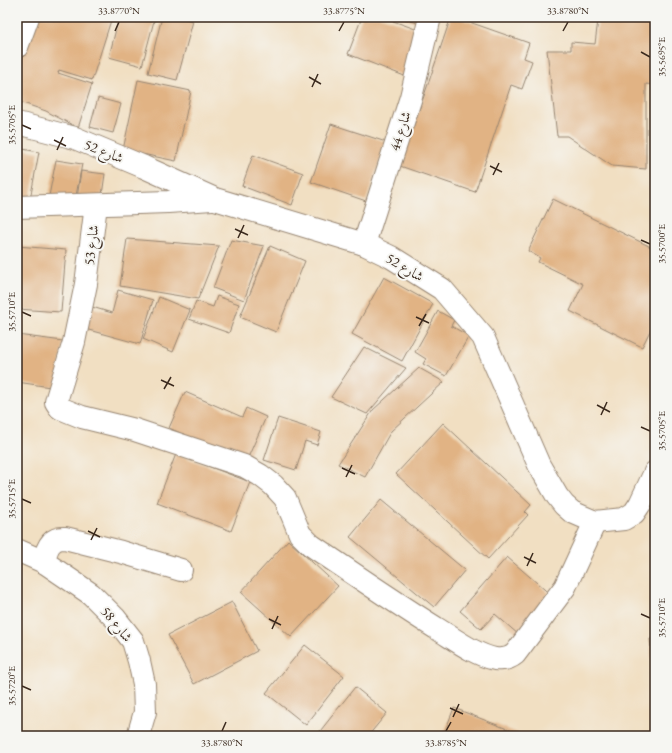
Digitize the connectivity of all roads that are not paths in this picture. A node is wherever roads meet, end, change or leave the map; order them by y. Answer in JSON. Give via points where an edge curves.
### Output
{"nodes":[{"id":1,"x":28,"y":17,"type":"edge"},
{"id":2,"x":430,"y":17,"type":"edge"},
{"id":3,"x":17,"y":47,"type":"edge"},
{"id":4,"x":17,"y":123,"type":"edge"},
{"id":5,"x":215,"y":199,"type":"junction"},
{"id":6,"x":96,"y":205,"type":"junction"},
{"id":7,"x":17,"y":207,"type":"edge"},
{"id":8,"x":364,"y":244,"type":"junction"},
{"id":9,"x":655,"y":472,"type":"edge"},
{"id":10,"x":595,"y":522,"type":"junction"},
{"id":11,"x":17,"y":550,"type":"edge"},
{"id":12,"x":44,"y":562,"type":"junction"},
{"id":13,"x":17,"y":566,"type":"edge"},
{"id":14,"x":181,"y":570,"type":"dead end"},
{"id":15,"x":138,"y":736,"type":"edge"}],
"edges":[{"from":1,"to":3,"type":"street"},
{"from":2,"to":8,"type":"street","name":"شارع 44","via":[[411,97]]},
{"from":4,"to":5,"type":"street","name":"شارع 52","via":[[74,138]]},
{"from":5,"to":6,"type":"street"},
{"from":5,"to":8,"type":"street","name":"شارع 52"},
{"from":6,"to":7,"type":"street"},
{"from":6,"to":10,"type":"street","name":"شارع 53","via":[[86,284],[74,342],[56,402],[60,408],[82,417],[135,430],[244,466],[260,474],[285,498],[300,534],[311,545],[457,641],[485,656],[503,660],[515,654],[565,587]]},
{"from":8,"to":10,"type":"street","name":"شارع 52","via":[[391,257],[442,289],[483,337],[539,465],[557,496],[572,512]]},
{"from":9,"to":10,"type":"street","name":"شارع 52","via":[[634,513],[624,519]]},
{"from":11,"to":12,"type":"street","name":"شارع 58"},
{"from":12,"to":13,"type":"street"},
{"from":12,"to":14,"type":"street","via":[[50,544],[57,539],[65,538]]},
{"from":12,"to":15,"type":"street","name":"شارع 58","via":[[91,594],[133,641],[144,684],[145,712]]}]}
